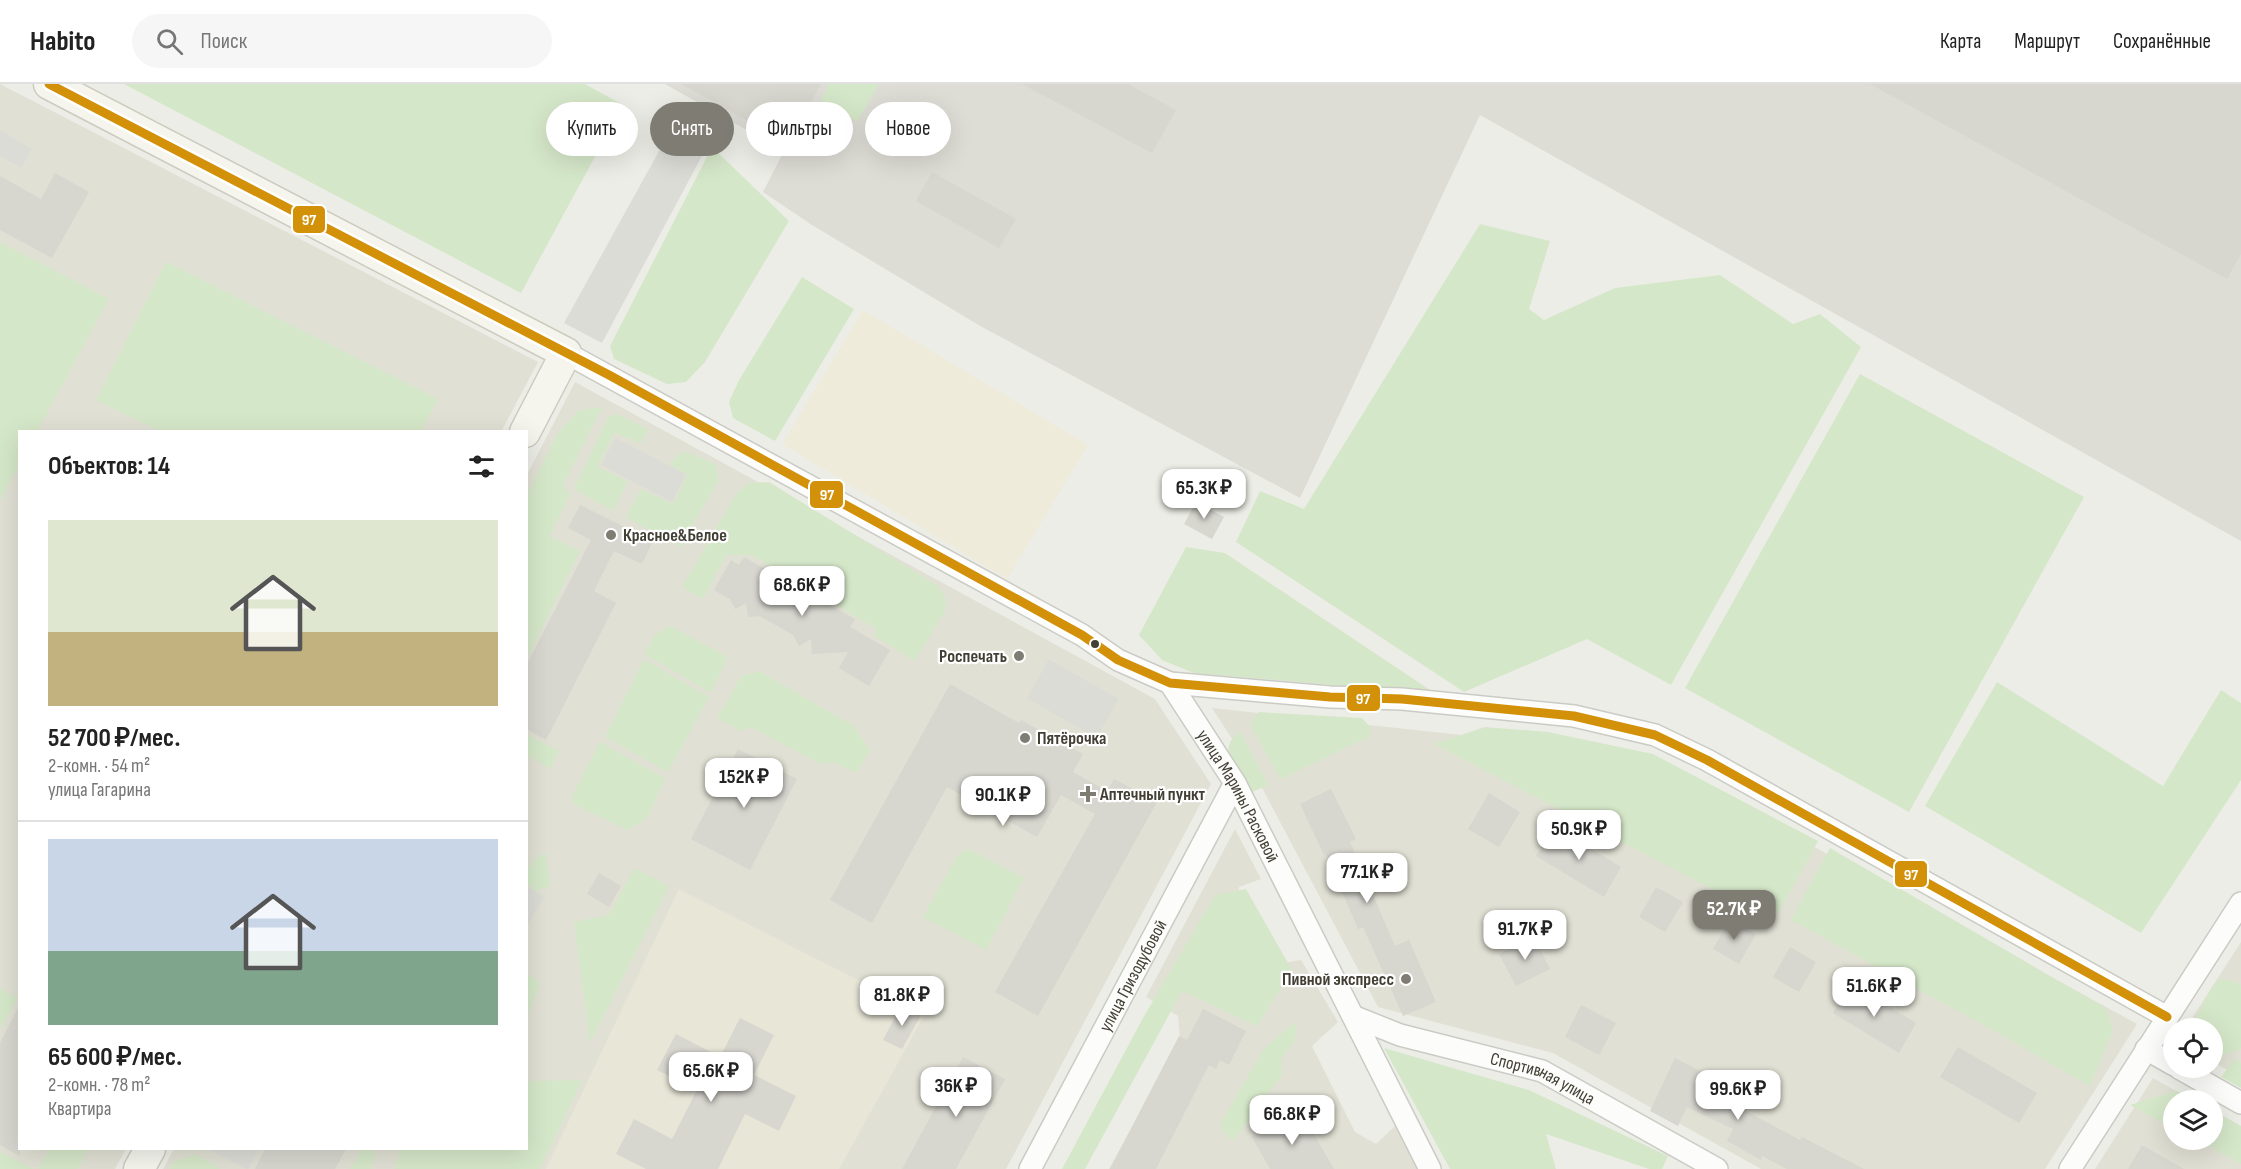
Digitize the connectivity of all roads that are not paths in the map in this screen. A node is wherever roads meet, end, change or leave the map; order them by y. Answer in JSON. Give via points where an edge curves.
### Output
{"nodes":[{"id":1,"x":48,"y":84,"type":"edge"},
{"id":2,"x":566,"y":353,"type":"junction"},
{"id":3,"x":526,"y":430,"type":"edge"},
{"id":4,"x":1170,"y":683,"type":"junction"},
{"id":5,"x":1235,"y":783,"type":"junction"},
{"id":6,"x":2241,"y":903,"type":"edge"},
{"id":7,"x":1355,"y":1017,"type":"junction"},
{"id":8,"x":2168,"y":1017,"type":"junction"},
{"id":9,"x":2146,"y":1049,"type":"junction"},
{"id":10,"x":2163,"y":1059,"type":"edge"},
{"id":11,"x":2197,"y":1078,"type":"edge"},
{"id":12,"x":2241,"y":1103,"type":"edge"},
{"id":13,"x":149,"y":1150,"type":"edge"},
{"id":14,"x":139,"y":1169,"type":"edge"},
{"id":15,"x":1030,"y":1169,"type":"edge"},
{"id":16,"x":1430,"y":1169,"type":"edge"},
{"id":17,"x":1718,"y":1169,"type":"edge"},
{"id":18,"x":2070,"y":1169,"type":"edge"}],
"edges":[{"from":1,"to":2,"type":"street"},
{"from":2,"to":3,"type":"street"},
{"from":2,"to":4,"type":"street","via":[[1072,629],[1119,660]]},
{"from":4,"to":5,"type":"street","name":"улица Марины Расковой"},
{"from":4,"to":8,"type":"street","via":[[1563,715],[1655,735]]},
{"from":5,"to":7,"type":"street","name":"улица Марины Расковой"},
{"from":5,"to":15,"type":"street","name":"улица Гризодубовой"},
{"from":6,"to":8,"type":"street"},
{"from":7,"to":16,"type":"street","name":"улица Марины Расковой"},
{"from":7,"to":17,"type":"street","name":"Спортивная улица","via":[[1400,1035],[1542,1071]]},
{"from":8,"to":9,"type":"street"},
{"from":9,"to":10,"type":"street"},
{"from":9,"to":18,"type":"street"},
{"from":11,"to":12,"type":"street"},
{"from":13,"to":14,"type":"street"}]}
